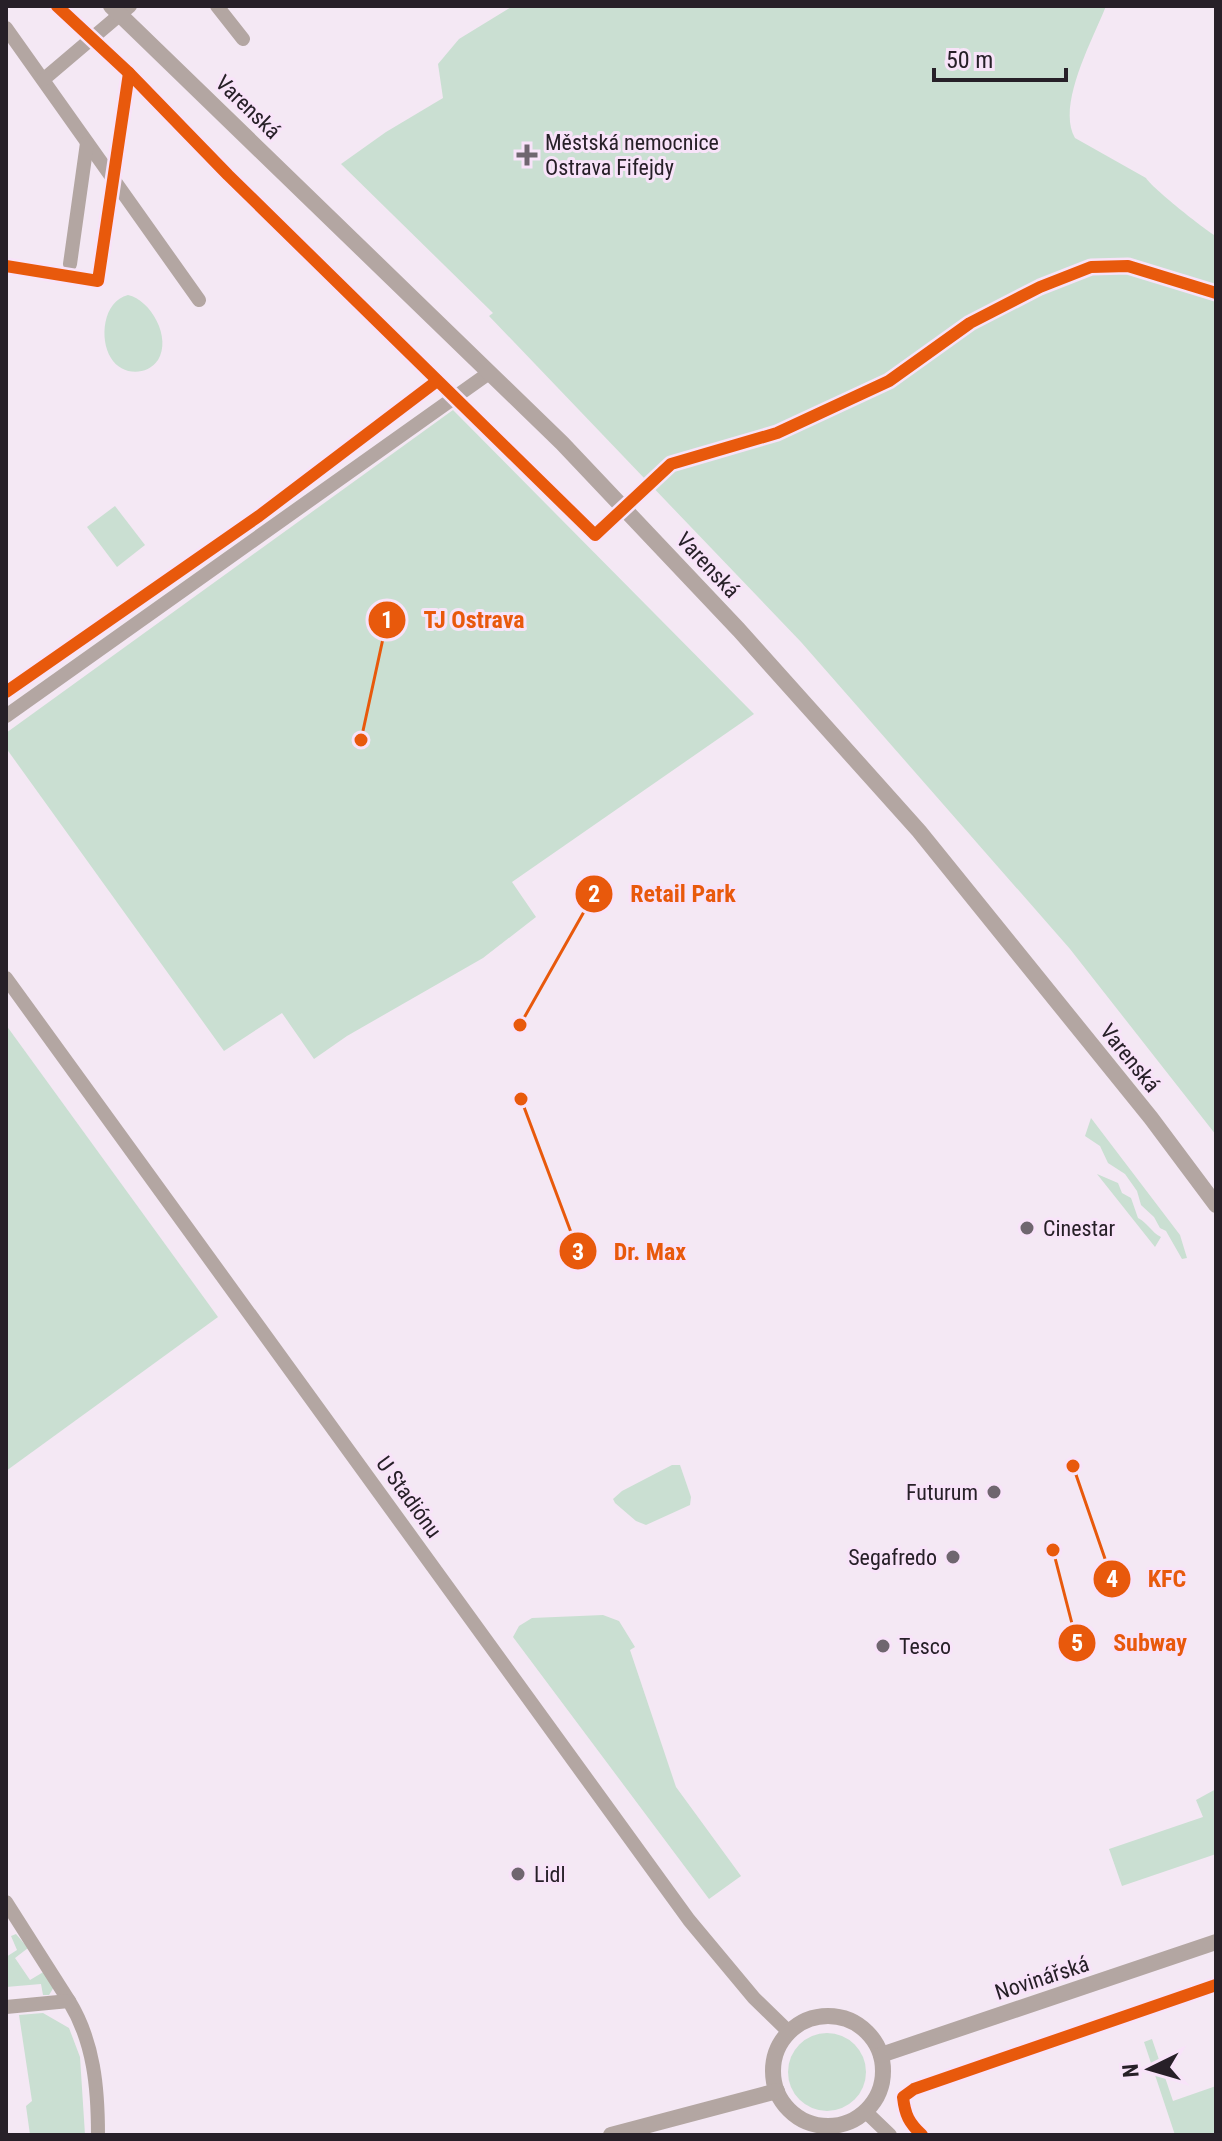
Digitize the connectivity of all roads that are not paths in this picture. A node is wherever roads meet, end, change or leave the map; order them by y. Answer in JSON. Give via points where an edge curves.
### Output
{"nodes":[{"id":1,"x":217,"y":6,"type":"edge"},
{"id":2,"x":121,"y":9,"type":"edge"},
{"id":3,"x":6,"y":28,"type":"edge"},
{"id":4,"x":243,"y":39,"type":"dead end"},
{"id":5,"x":44,"y":79,"type":"junction"},
{"id":6,"x":87,"y":143,"type":"junction"},
{"id":7,"x":70,"y":264,"type":"dead end"},
{"id":8,"x":199,"y":300,"type":"dead end"},
{"id":9,"x":489,"y":373,"type":"junction"},
{"id":10,"x":6,"y":716,"type":"edge"},
{"id":11,"x":6,"y":978,"type":"edge"},
{"id":12,"x":1216,"y":1205,"type":"edge"},
{"id":13,"x":6,"y":1902,"type":"edge"},
{"id":14,"x":1216,"y":1942,"type":"edge"},
{"id":15,"x":69,"y":2001,"type":"junction"},
{"id":16,"x":6,"y":2007,"type":"edge"},
{"id":17,"x":789,"y":2032,"type":"junction"},
{"id":18,"x":881,"y":2055,"type":"junction"},
{"id":19,"x":777,"y":2091,"type":"junction"},
{"id":20,"x":866,"y":2112,"type":"junction"},
{"id":21,"x":98,"y":2135,"type":"edge"},
{"id":22,"x":611,"y":2135,"type":"edge"},
{"id":23,"x":890,"y":2135,"type":"edge"}],
"edges":[{"from":1,"to":4,"type":"street"},
{"from":2,"to":5,"type":"street"},
{"from":2,"to":9,"type":"street","name":"Varenská"},
{"from":3,"to":5,"type":"street"},
{"from":5,"to":6,"type":"street"},
{"from":6,"to":7,"type":"street"},
{"from":6,"to":8,"type":"street"},
{"from":9,"to":10,"type":"street"},
{"from":9,"to":12,"type":"street","name":"Varenská","via":[[707,597],[909,820]]},
{"from":11,"to":17,"type":"street","name":"U Stadiónu","via":[[689,1920]]},
{"from":13,"to":15,"type":"street"},
{"from":14,"to":18,"type":"street","name":"Novinářská"},
{"from":15,"to":16,"type":"street"},
{"from":15,"to":21,"type":"street","via":[[91,2054]]},
{"from":17,"to":18,"type":"street","via":[[817,2017],[846,2019],[866,2031]]},
{"from":17,"to":19,"type":"street","via":[[775,2058]]},
{"from":18,"to":20,"type":"street","via":[[883,2082]]},
{"from":19,"to":20,"type":"street","via":[[790,2112],[814,2125],[846,2124]]},
{"from":19,"to":22,"type":"street"},
{"from":20,"to":23,"type":"street"}]}
